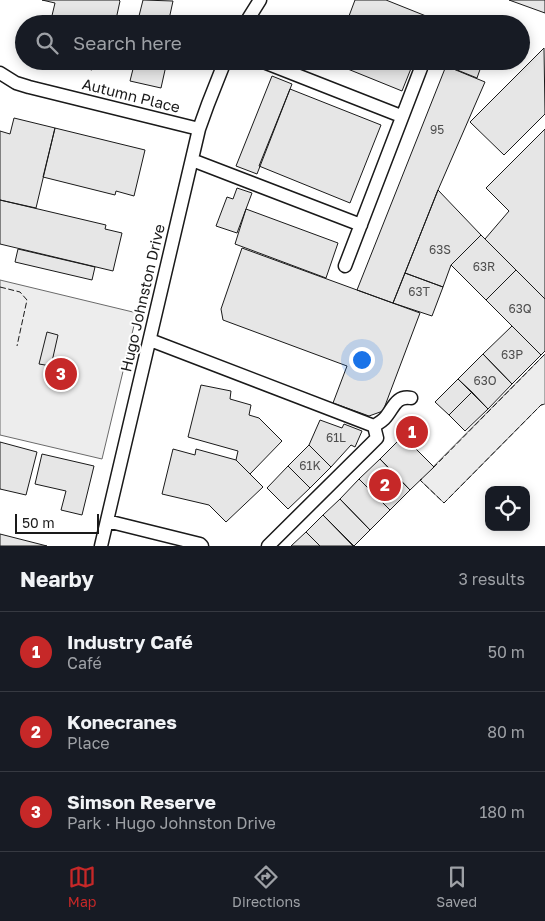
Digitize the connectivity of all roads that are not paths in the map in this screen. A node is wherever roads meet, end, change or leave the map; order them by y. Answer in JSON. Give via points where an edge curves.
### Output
{"nodes":[{"id":1,"x":260,"y":0,"type":"edge"},
{"id":2,"x":251,"y":15,"type":"edge"},
{"id":3,"x":221,"y":70,"type":"edge"},
{"id":4,"x":284,"y":70,"type":"edge"},
{"id":5,"x":420,"y":70,"type":"edge"},
{"id":6,"x":0,"y":73,"type":"edge"},
{"id":7,"x":401,"y":116,"type":"junction"},
{"id":8,"x":200,"y":129,"type":"junction"},
{"id":9,"x":192,"y":160,"type":"junction"},
{"id":10,"x":361,"y":225,"type":"junction"},
{"id":11,"x":345,"y":266,"type":"dead end"},
{"id":12,"x":150,"y":340,"type":"junction"},
{"id":13,"x":411,"y":398,"type":"dead end"},
{"id":14,"x":374,"y":426,"type":"junction"},
{"id":15,"x":107,"y":521,"type":"junction"},
{"id":16,"x":101,"y":546,"type":"edge"},
{"id":17,"x":202,"y":546,"type":"edge"},
{"id":18,"x":268,"y":546,"type":"edge"}],
"edges":[{"from":1,"to":2,"type":"street"},
{"from":3,"to":8,"type":"street","name":"Hugo Johnston Drive"},
{"from":4,"to":7,"type":"street"},
{"from":5,"to":7,"type":"street"},
{"from":6,"to":8,"type":"street","name":"Autumn Place","via":[[29,88]]},
{"from":7,"to":10,"type":"street"},
{"from":8,"to":9,"type":"street","name":"Hugo Johnston Drive"},
{"from":9,"to":10,"type":"street"},
{"from":9,"to":12,"type":"street","name":"Hugo Johnston Drive"},
{"from":10,"to":11,"type":"street"},
{"from":12,"to":14,"type":"street"},
{"from":12,"to":15,"type":"street","name":"Hugo Johnston Drive"},
{"from":13,"to":14,"type":"street","via":[[398,400],[384,420]]},
{"from":14,"to":18,"type":"street","via":[[378,438]]},
{"from":15,"to":16,"type":"street","name":"Hugo Johnston Drive"},
{"from":15,"to":17,"type":"street"}]}
